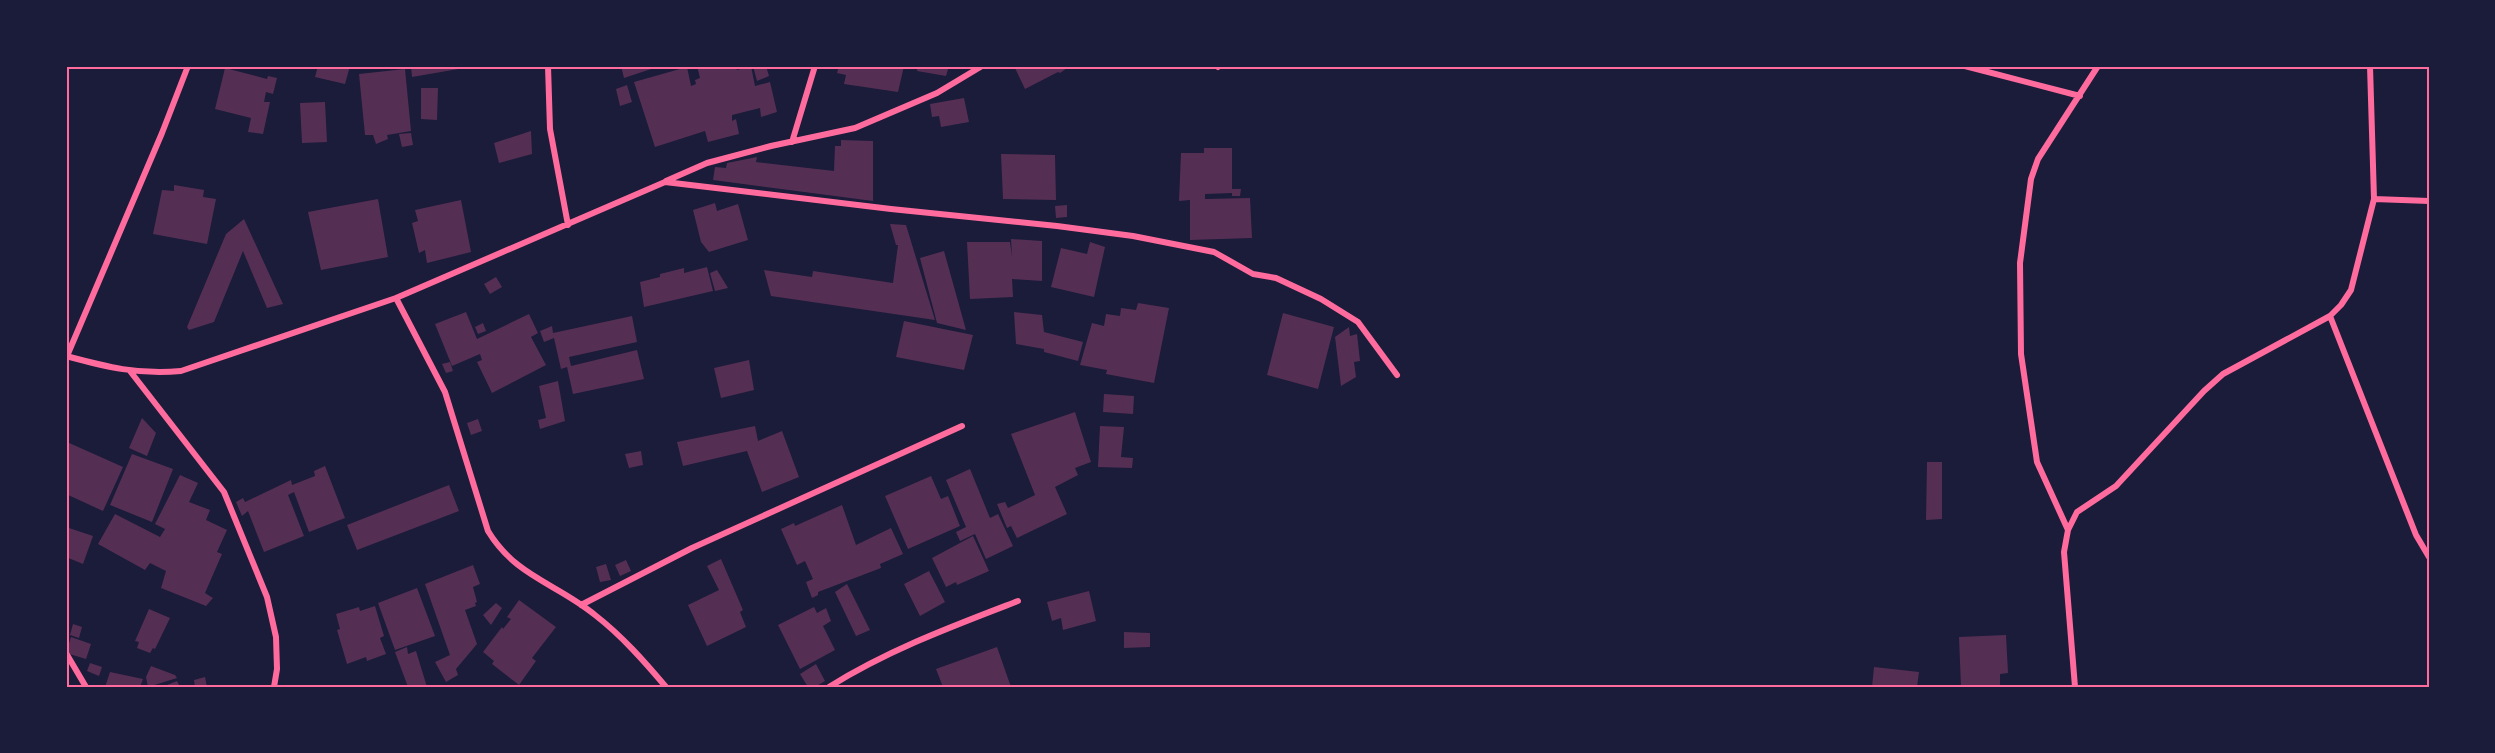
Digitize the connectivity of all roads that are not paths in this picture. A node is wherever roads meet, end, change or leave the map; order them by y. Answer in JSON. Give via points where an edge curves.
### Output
{"nodes":[{"id":1,"x":188,"y":66,"type":"edge"},
{"id":2,"x":548,"y":66,"type":"edge"},
{"id":3,"x":815,"y":66,"type":"edge"},
{"id":4,"x":982,"y":66,"type":"edge"},
{"id":5,"x":1965,"y":66,"type":"edge"},
{"id":6,"x":2098,"y":66,"type":"edge"},
{"id":7,"x":2370,"y":66,"type":"edge"},
{"id":8,"x":2080,"y":96,"type":"junction"},
{"id":9,"x":792,"y":142,"type":"junction"},
{"id":10,"x":665,"y":182,"type":"junction"},
{"id":11,"x":2374,"y":199,"type":"junction"},
{"id":12,"x":2429,"y":201,"type":"edge"},
{"id":13,"x":568,"y":225,"type":"junction"},
{"id":14,"x":396,"y":298,"type":"junction"},
{"id":15,"x":2330,"y":316,"type":"junction"},
{"id":16,"x":66,"y":356,"type":"edge"},
{"id":17,"x":130,"y":371,"type":"junction"},
{"id":18,"x":1397,"y":375,"type":"dead end"},
{"id":19,"x":962,"y":426,"type":"dead end"},
{"id":20,"x":2068,"y":530,"type":"junction"},
{"id":21,"x":2429,"y":557,"type":"edge"},
{"id":22,"x":1018,"y":601,"type":"dead end"},
{"id":23,"x":580,"y":605,"type":"junction"},
{"id":24,"x":66,"y":653,"type":"edge"},
{"id":25,"x":86,"y":687,"type":"edge"},
{"id":26,"x":274,"y":687,"type":"edge"},
{"id":27,"x":666,"y":687,"type":"edge"},
{"id":28,"x":829,"y":687,"type":"edge"},
{"id":29,"x":2075,"y":687,"type":"edge"}],
"edges":[{"from":1,"to":16,"type":"street"},
{"from":2,"to":13,"type":"street","via":[[550,129]]},
{"from":3,"to":9,"type":"street"},
{"from":4,"to":9,"type":"street","via":[[937,93],[855,128]]},
{"from":5,"to":8,"type":"street"},
{"from":6,"to":8,"type":"street"},
{"from":7,"to":11,"type":"street"},
{"from":8,"to":20,"type":"street","via":[[2038,159],[2031,179],[2020,263],[2021,354],[2037,462]]},
{"from":9,"to":10,"type":"street","via":[[707,163]]},
{"from":10,"to":13,"type":"street"},
{"from":10,"to":18,"type":"street","via":[[1057,226],[1214,252],[1253,274],[1276,278],[1321,299],[1358,322]]},
{"from":11,"to":12,"type":"street"},
{"from":11,"to":15,"type":"street","via":[[2351,290]]},
{"from":13,"to":14,"type":"street"},
{"from":14,"to":17,"type":"street","via":[[181,371]]},
{"from":14,"to":23,"type":"street","via":[[444,392],[493,540],[513,563]]},
{"from":15,"to":20,"type":"street","via":[[2223,374],[2116,486],[2078,513]]},
{"from":15,"to":21,"type":"street","via":[[2416,535]]},
{"from":16,"to":17,"type":"street"},
{"from":17,"to":26,"type":"street","via":[[224,492],[267,597],[276,637]]},
{"from":19,"to":23,"type":"street","via":[[692,548]]},
{"from":20,"to":29,"type":"street","via":[[2064,552]]},
{"from":22,"to":28,"type":"street","via":[[917,640]]},
{"from":23,"to":27,"type":"street","via":[[628,643]]},
{"from":24,"to":25,"type":"street"}]}
